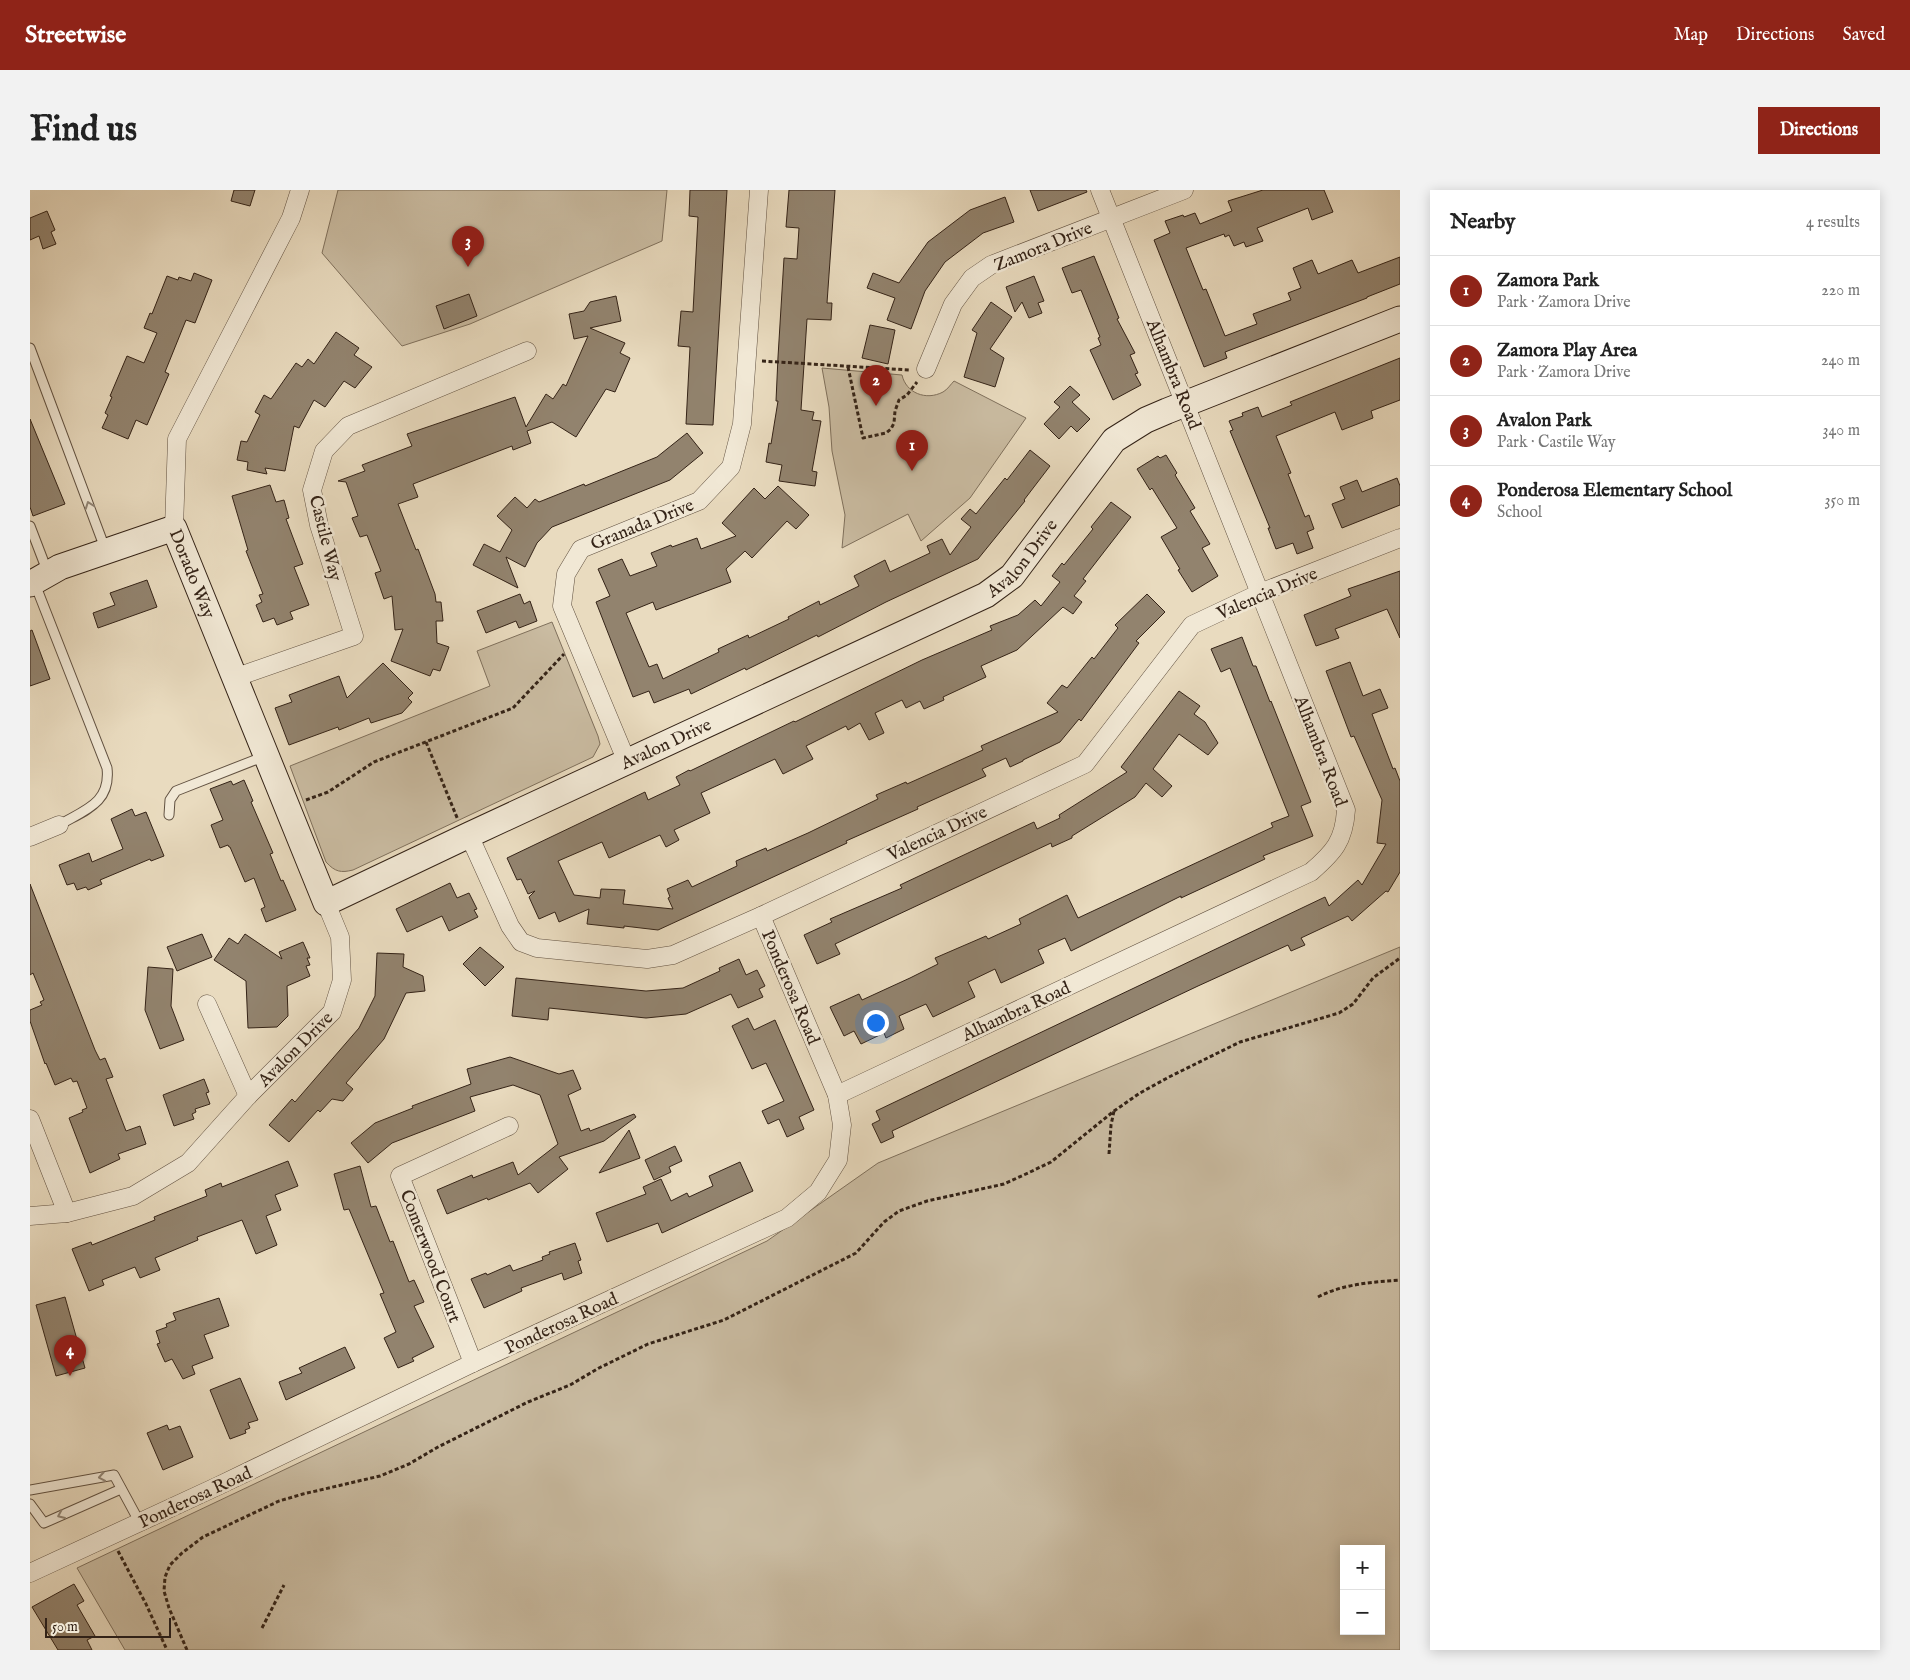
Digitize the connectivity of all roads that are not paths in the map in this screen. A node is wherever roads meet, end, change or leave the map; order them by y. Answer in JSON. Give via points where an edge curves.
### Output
{"nodes":[{"id":1,"x":300,"y":190,"type":"edge"},
{"id":2,"x":759,"y":190,"type":"edge"},
{"id":3,"x":1100,"y":190,"type":"edge"},
{"id":4,"x":1184,"y":190,"type":"edge"},
{"id":5,"x":1111,"y":219,"type":"junction"},
{"id":6,"x":1400,"y":319,"type":"edge"},
{"id":7,"x":30,"y":348,"type":"edge"},
{"id":8,"x":527,"y":351,"type":"dead end"},
{"id":9,"x":926,"y":369,"type":"road end"},
{"id":10,"x":1186,"y":404,"type":"junction"},
{"id":11,"x":30,"y":526,"type":"edge"},
{"id":12,"x":174,"y":528,"type":"junction"},
{"id":13,"x":1400,"y":538,"type":"edge"},
{"id":14,"x":106,"y":551,"type":"junction"},
{"id":15,"x":38,"y":579,"type":"edge"},
{"id":16,"x":1260,"y":593,"type":"junction"},
{"id":17,"x":234,"y":678,"type":"junction"},
{"id":18,"x":266,"y":756,"type":"junction"},
{"id":19,"x":627,"y":762,"type":"junction"},
{"id":20,"x":169,"y":815,"type":"dead end"},
{"id":21,"x":59,"y":825,"type":"joint"},
{"id":22,"x":469,"y":834,"type":"junction"},
{"id":23,"x":30,"y":837,"type":"edge"},
{"id":24,"x":326,"y":903,"type":"junction"},
{"id":25,"x":760,"y":916,"type":"junction"},
{"id":26,"x":208,"y":1004,"type":"dead end"},
{"id":27,"x":837,"y":1095,"type":"junction"},
{"id":28,"x":248,"y":1096,"type":"junction"},
{"id":29,"x":30,"y":1119,"type":"edge"},
{"id":30,"x":509,"y":1126,"type":"dead end"},
{"id":31,"x":67,"y":1213,"type":"junction"},
{"id":32,"x":30,"y":1216,"type":"edge"},
{"id":33,"x":473,"y":1363,"type":"junction"},
{"id":34,"x":121,"y":1489,"type":"junction"},
{"id":35,"x":30,"y":1490,"type":"edge"},
{"id":36,"x":30,"y":1504,"type":"edge"},
{"id":37,"x":140,"y":1523,"type":"junction"},
{"id":38,"x":30,"y":1573,"type":"edge"}],
"edges":[{"from":1,"to":12,"type":"street","name":"Dorado Way","via":[[291,218],[177,439]]},
{"from":2,"to":19,"type":"street","name":"Granada Drive","via":[[742,424],[731,467],[699,502],[581,549],[566,574],[562,606]]},
{"from":3,"to":5,"type":"street","name":"Alhambra Road"},
{"from":4,"to":5,"type":"street","name":"Zamora Drive"},
{"from":5,"to":9,"type":"street","name":"Zamora Drive","via":[[992,265],[972,278],[953,304]]},
{"from":5,"to":10,"type":"street","name":"Alhambra Road"},
{"from":6,"to":10,"type":"street","name":"Avalon Drive"},
{"from":14,"to":7,"type":"lane","one_way":true},
{"from":8,"to":17,"type":"street","name":"Castile Way","via":[[348,426],[324,451],[312,490],[319,525],[354,636]]},
{"from":10,"to":16,"type":"street","name":"Alhambra Road"},
{"from":10,"to":19,"type":"street","name":"Avalon Drive","via":[[1146,420],[1114,440],[1012,576],[986,595]]},
{"from":11,"to":15,"type":"lane"},
{"from":12,"to":14,"type":"street"},
{"from":12,"to":17,"type":"street","name":"Dorado Way"},
{"from":13,"to":16,"type":"street","name":"Valencia Drive"},
{"from":14,"to":15,"type":"street","via":[[60,567]]},
{"from":15,"to":21,"type":"lane","via":[[107,768],[105,791],[97,802]]},
{"from":16,"to":25,"type":"street","name":"Valencia Drive","via":[[1192,625],[1085,764]]},
{"from":16,"to":27,"type":"street","name":"Alhambra Road","via":[[1346,810],[1340,842],[1328,858],[1311,872]]},
{"from":17,"to":18,"type":"street","name":"Dorado Way"},
{"from":18,"to":20,"type":"lane","via":[[176,791],[170,800]]},
{"from":18,"to":24,"type":"street","name":"Dorado Way"},
{"from":19,"to":22,"type":"street","name":"Avalon Drive"},
{"from":21,"to":23,"type":"street"},
{"from":22,"to":24,"type":"street","name":"Avalon Drive"},
{"from":22,"to":25,"type":"street","name":"Valencia Drive","via":[[510,926],[522,942],[537,948],[647,959],[673,955]]},
{"from":24,"to":28,"type":"street","name":"Avalon Drive","via":[[340,937],[342,980],[332,1012]]},
{"from":25,"to":27,"type":"street","name":"Ponderosa Road"},
{"from":26,"to":28,"type":"street"},
{"from":27,"to":33,"type":"street","name":"Ponderosa Road","via":[[842,1125],[838,1160],[818,1192],[786,1218]]},
{"from":28,"to":31,"type":"street","name":"Avalon Drive","via":[[188,1164],[133,1196]]},
{"from":29,"to":31,"type":"street"},
{"from":30,"to":33,"type":"street","name":"Comerwood Court","via":[[400,1176]]},
{"from":31,"to":32,"type":"street","name":"Avalon Drive"},
{"from":33,"to":37,"type":"street","name":"Ponderosa Road"},
{"from":34,"to":35,"type":"lane","one_way":true,"via":[[114,1475]]},
{"from":34,"to":36,"type":"lane","one_way":true,"via":[[44,1522]]},
{"from":34,"to":37,"type":"lane"},
{"from":37,"to":38,"type":"street","name":"Ponderosa Road"}]}
